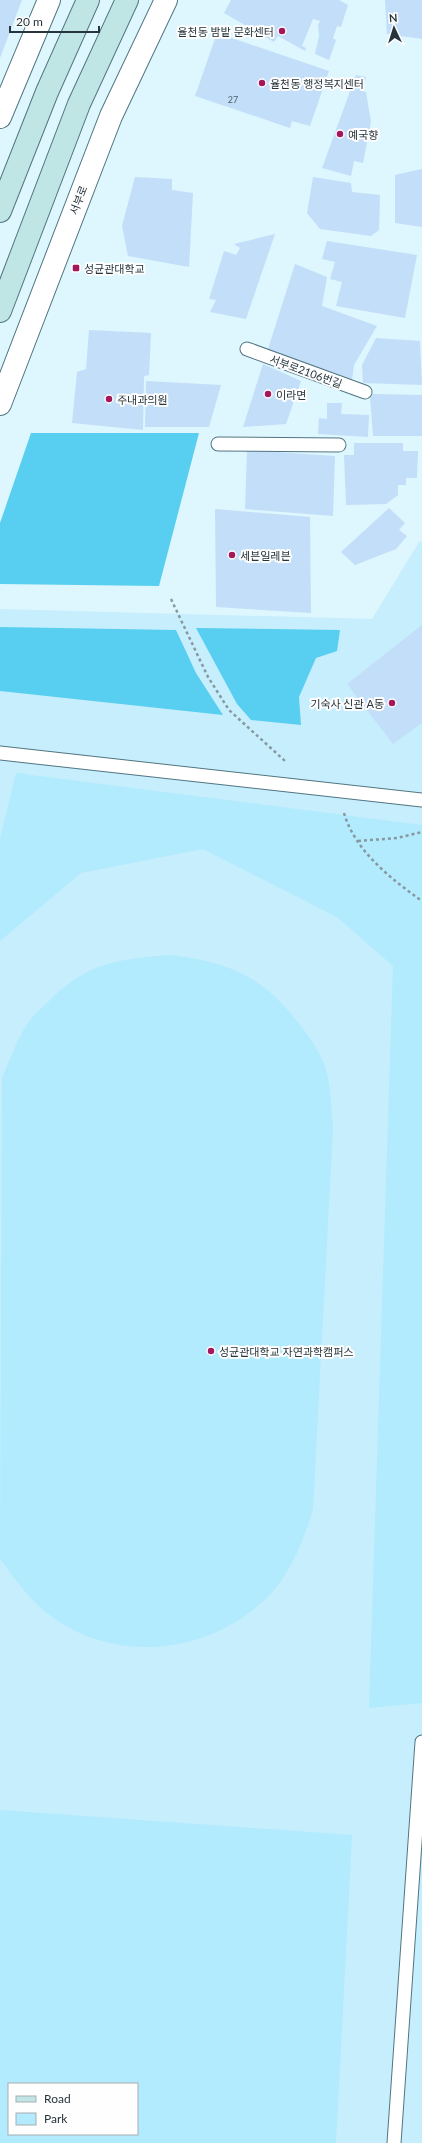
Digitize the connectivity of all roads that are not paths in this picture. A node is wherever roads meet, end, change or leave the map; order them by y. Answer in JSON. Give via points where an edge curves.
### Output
{"nodes":[{"id":1,"x":49,"y":0,"type":"edge"},
{"id":2,"x":88,"y":0,"type":"edge"},
{"id":3,"x":127,"y":0,"type":"edge"},
{"id":4,"x":166,"y":0,"type":"edge"},
{"id":5,"x":0,"y":117,"type":"edge"},
{"id":6,"x":0,"y":210,"type":"edge"},
{"id":7,"x":0,"y":311,"type":"edge"},
{"id":8,"x":247,"y":349,"type":"dead end"},
{"id":9,"x":364,"y":392,"type":"dead end"},
{"id":10,"x":0,"y":404,"type":"edge"},
{"id":11,"x":218,"y":444,"type":"dead end"},
{"id":12,"x":339,"y":445,"type":"dead end"},
{"id":13,"x":0,"y":753,"type":"edge"},
{"id":14,"x":422,"y":800,"type":"edge"},
{"id":15,"x":422,"y":1742,"type":"edge"},
{"id":16,"x":394,"y":2143,"type":"edge"}],
"edges":[{"from":1,"to":5,"type":"street"},
{"from":2,"to":6,"type":"main road","via":[[47,92]]},
{"from":3,"to":7,"type":"main road","via":[[79,104]]},
{"from":4,"to":10,"type":"street","name":"서부로","via":[[111,116]]},
{"from":8,"to":9,"type":"lane","name":"서부로2106번길"},
{"from":11,"to":12,"type":"lane"},
{"from":13,"to":14,"type":"lane"},
{"from":15,"to":16,"type":"lane"}]}
